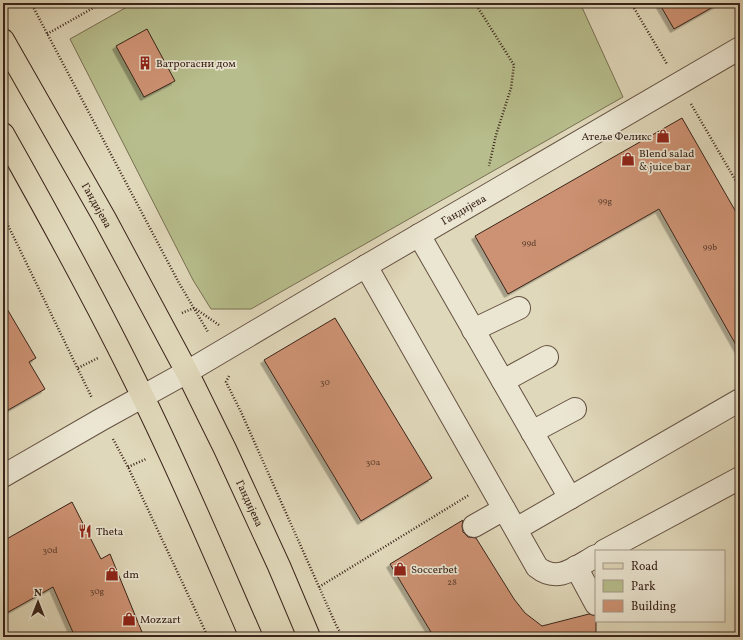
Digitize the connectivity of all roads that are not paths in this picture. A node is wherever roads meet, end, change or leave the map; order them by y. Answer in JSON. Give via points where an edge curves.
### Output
{"nodes":[{"id":1,"x":3,"y":40,"type":"edge"},
{"id":2,"x":740,"y":48,"type":"edge"},
{"id":3,"x":3,"y":134,"type":"edge"},
{"id":4,"x":419,"y":235,"type":"junction"},
{"id":5,"x":366,"y":266,"type":"junction"},
{"id":6,"x":519,"y":308,"type":"dead end"},
{"id":7,"x":473,"y":330,"type":"junction"},
{"id":8,"x":547,"y":357,"type":"dead end"},
{"id":9,"x":187,"y":372,"type":"junction"},
{"id":10,"x":503,"y":382,"type":"junction"},
{"id":11,"x":143,"y":397,"type":"junction"},
{"id":12,"x":740,"y":400,"type":"edge"},
{"id":13,"x":575,"y":409,"type":"dead end"},
{"id":14,"x":532,"y":432,"type":"junction"},
{"id":15,"x":3,"y":476,"type":"edge"},
{"id":16,"x":740,"y":478,"type":"edge"},
{"id":17,"x":570,"y":498,"type":"junction"},
{"id":18,"x":504,"y":509,"type":"junction"},
{"id":19,"x":474,"y":526,"type":"dead end"},
{"id":20,"x":516,"y":529,"type":"junction"},
{"id":21,"x":627,"y":545,"type":"edge"},
{"id":22,"x":608,"y":550,"type":"edge"},
{"id":23,"x":595,"y":557,"type":"edge"},
{"id":24,"x":576,"y":567,"type":"junction"},
{"id":25,"x":595,"y":602,"type":"edge"},
{"id":26,"x":251,"y":637,"type":"edge"},
{"id":27,"x":309,"y":637,"type":"edge"}],
"edges":[{"from":1,"to":9,"type":"main road","name":"Гандијева","via":[[106,219]]},
{"from":2,"to":4,"type":"street","name":"Гандијева"},
{"from":3,"to":11,"type":"main road","via":[[60,236]]},
{"from":4,"to":5,"type":"street","name":"Гандијева"},
{"from":4,"to":7,"type":"street"},
{"from":5,"to":9,"type":"street","name":"Гандијева"},
{"from":5,"to":18,"type":"street"},
{"from":6,"to":7,"type":"street"},
{"from":7,"to":10,"type":"street"},
{"from":8,"to":10,"type":"street"},
{"from":9,"to":11,"type":"street","name":"Гандијева"},
{"from":9,"to":27,"type":"main road","name":"Гандијева","via":[[279,566]]},
{"from":10,"to":14,"type":"street"},
{"from":11,"to":15,"type":"street","name":"Гандијева"},
{"from":11,"to":26,"type":"main road"},
{"from":12,"to":17,"type":"street"},
{"from":13,"to":14,"type":"street"},
{"from":14,"to":17,"type":"street"},
{"from":16,"to":21,"type":"street"},
{"from":17,"to":20,"type":"street"},
{"from":18,"to":19,"type":"street"},
{"from":18,"to":20,"type":"street"},
{"from":20,"to":24,"type":"street","via":[[537,567],[552,575]]},
{"from":21,"to":22,"type":"street"},
{"from":23,"to":24,"type":"street"},
{"from":24,"to":25,"type":"street"}]}
